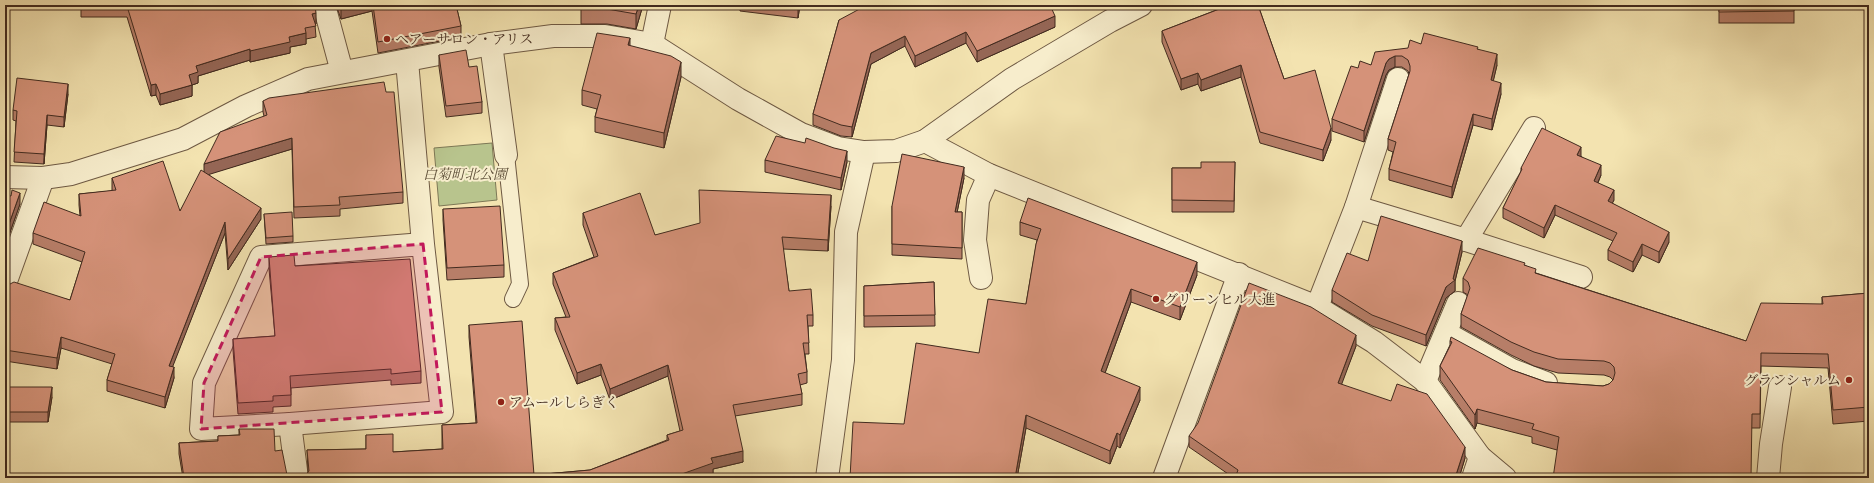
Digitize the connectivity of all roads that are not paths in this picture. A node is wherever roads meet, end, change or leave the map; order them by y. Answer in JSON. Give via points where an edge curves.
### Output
{"nodes":[{"id":1,"x":324,"y":5,"type":"edge"},
{"id":2,"x":660,"y":5,"type":"edge"},
{"id":3,"x":1141,"y":5,"type":"edge"},
{"id":4,"x":491,"y":44,"type":"junction"},
{"id":5,"x":652,"y":44,"type":"junction"},
{"id":6,"x":407,"y":61,"type":"junction"},
{"id":7,"x":342,"y":72,"type":"junction"},
{"id":8,"x":1398,"y":79,"type":"dead end"},
{"id":9,"x":1534,"y":128,"type":"dead end"},
{"id":10,"x":925,"y":141,"type":"junction"},
{"id":11,"x":864,"y":152,"type":"junction"},
{"id":12,"x":506,"y":155,"type":"joint"},
{"id":13,"x":989,"y":175,"type":"junction"},
{"id":14,"x":5,"y":177,"type":"edge"},
{"id":15,"x":43,"y":178,"type":"junction"},
{"id":16,"x":1356,"y":207,"type":"junction"},
{"id":17,"x":1466,"y":240,"type":"junction"},
{"id":18,"x":423,"y":244,"type":"junction"},
{"id":19,"x":1238,"y":274,"type":"junction"},
{"id":20,"x":1581,"y":277,"type":"dead end"},
{"id":21,"x":981,"y":278,"type":"dead end"},
{"id":22,"x":5,"y":284,"type":"edge"},
{"id":23,"x":513,"y":299,"type":"dead end"},
{"id":24,"x":1458,"y":303,"type":"dead end"},
{"id":25,"x":1317,"y":307,"type":"junction"},
{"id":26,"x":1446,"y":334,"type":"junction"},
{"id":27,"x":1425,"y":381,"type":"junction"},
{"id":28,"x":1564,"y":386,"type":"edge"},
{"id":29,"x":1780,"y":387,"type":"dead end"},
{"id":30,"x":290,"y":424,"type":"junction"},
{"id":31,"x":1480,"y":457,"type":"junction"},
{"id":32,"x":297,"y":478,"type":"edge"},
{"id":33,"x":827,"y":478,"type":"edge"},
{"id":34,"x":1164,"y":478,"type":"edge"},
{"id":35,"x":1473,"y":478,"type":"edge"},
{"id":36,"x":1506,"y":478,"type":"edge"},
{"id":37,"x":1768,"y":478,"type":"edge"}],
"edges":[{"from":1,"to":7,"type":"street"},
{"from":2,"to":5,"type":"street"},
{"from":3,"to":10,"type":"street","via":[[1012,79]]},
{"from":4,"to":5,"type":"street","via":[[560,36],[605,36]]},
{"from":4,"to":6,"type":"street"},
{"from":4,"to":12,"type":"street"},
{"from":5,"to":11,"type":"street","via":[[738,99],[801,134],[838,148]]},
{"from":6,"to":7,"type":"street"},
{"from":6,"to":18,"type":"street"},
{"from":7,"to":15,"type":"street","via":[[308,79],[246,106],[183,139],[71,174]]},
{"from":8,"to":16,"type":"street"},
{"from":9,"to":17,"type":"street"},
{"from":10,"to":11,"type":"street","via":[[896,151]]},
{"from":10,"to":13,"type":"street"},
{"from":11,"to":33,"type":"street","via":[[846,232],[843,360]]},
{"from":12,"to":23,"type":"lane","via":[[520,284]]},
{"from":13,"to":19,"type":"street"},
{"from":13,"to":21,"type":"street","via":[[978,200],[975,240]]},
{"from":14,"to":15,"type":"street"},
{"from":15,"to":22,"type":"street"},
{"from":16,"to":17,"type":"street"},
{"from":16,"to":25,"type":"street"},
{"from":17,"to":20,"type":"street"},
{"from":18,"to":30,"type":"street","via":[[442,412]]},
{"from":18,"to":30,"type":"street","via":[[261,257],[204,383],[201,429]]},
{"from":19,"to":25,"type":"street"},
{"from":19,"to":34,"type":"street"},
{"from":24,"to":26,"type":"street"},
{"from":25,"to":27,"type":"street","via":[[1374,342]]},
{"from":26,"to":27,"type":"street"},
{"from":26,"to":28,"type":"street","via":[[1512,370],[1542,382]]},
{"from":27,"to":31,"type":"street"},
{"from":29,"to":37,"type":"street"},
{"from":30,"to":32,"type":"street"},
{"from":31,"to":35,"type":"street"},
{"from":31,"to":36,"type":"street"}]}
